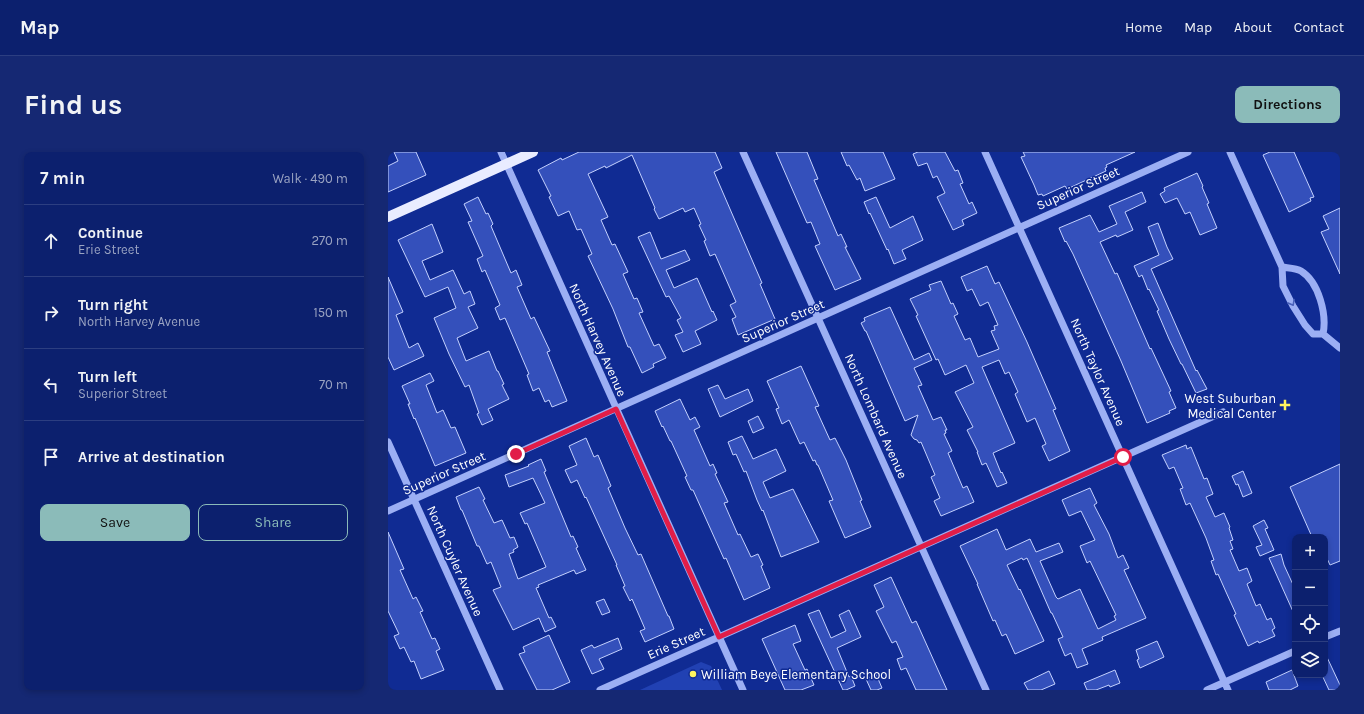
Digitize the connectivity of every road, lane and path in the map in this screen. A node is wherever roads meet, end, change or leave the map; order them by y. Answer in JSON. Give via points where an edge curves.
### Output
{"nodes":[{"id":1,"x":501,"y":152,"type":"edge"},
{"id":2,"x":533,"y":152,"type":"edge"},
{"id":3,"x":743,"y":152,"type":"edge"},
{"id":4,"x":986,"y":152,"type":"edge"},
{"id":5,"x":1188,"y":152,"type":"edge"},
{"id":6,"x":1230,"y":152,"type":"edge"},
{"id":7,"x":506,"y":164,"type":"junction"},
{"id":8,"x":388,"y":217,"type":"edge"},
{"id":9,"x":1020,"y":228,"type":"junction"},
{"id":10,"x":1282,"y":267,"type":"junction"},
{"id":11,"x":818,"y":318,"type":"junction"},
{"id":12,"x":1323,"y":334,"type":"junction"},
{"id":13,"x":1340,"y":348,"type":"edge"},
{"id":14,"x":616,"y":409,"type":"junction"},
{"id":15,"x":1223,"y":412,"type":"dead end"},
{"id":16,"x":388,"y":442,"type":"edge"},
{"id":17,"x":1123,"y":457,"type":"junction"},
{"id":18,"x":414,"y":500,"type":"junction"},
{"id":19,"x":388,"y":511,"type":"edge"},
{"id":20,"x":922,"y":547,"type":"junction"},
{"id":21,"x":1340,"y":631,"type":"edge"},
{"id":22,"x":1328,"y":636,"type":"edge"},
{"id":23,"x":719,"y":637,"type":"junction"},
{"id":24,"x":1292,"y":652,"type":"edge"},
{"id":25,"x":1225,"y":682,"type":"junction"},
{"id":26,"x":500,"y":690,"type":"edge"},
{"id":27,"x":600,"y":690,"type":"edge"},
{"id":28,"x":743,"y":690,"type":"edge"},
{"id":29,"x":986,"y":690,"type":"edge"},
{"id":30,"x":1207,"y":690,"type":"edge"},
{"id":31,"x":1228,"y":690,"type":"edge"}],
"edges":[{"from":1,"to":7,"type":"street","name":"North Harvey Avenue"},
{"from":2,"to":7,"type":"main road"},
{"from":3,"to":11,"type":"street","name":"North Lombard Avenue"},
{"from":4,"to":9,"type":"street","name":"North Taylor Avenue"},
{"from":5,"to":9,"type":"street","name":"Superior Street"},
{"from":6,"to":10,"type":"street"},
{"from":7,"to":8,"type":"main road"},
{"from":7,"to":14,"type":"street","name":"North Harvey Avenue"},
{"from":9,"to":11,"type":"street","name":"Superior Street"},
{"from":9,"to":17,"type":"street","name":"North Taylor Avenue"},
{"from":10,"to":12,"type":"street","one_way":true,"via":[[1283,286],[1293,306],[1313,334]]},
{"from":10,"to":12,"type":"street","via":[[1300,270],[1310,279],[1324,314]]},
{"from":11,"to":14,"type":"street","name":"Superior Street"},
{"from":11,"to":20,"type":"street","name":"North Lombard Avenue"},
{"from":12,"to":13,"type":"street"},
{"from":14,"to":18,"type":"street","name":"Superior Street"},
{"from":14,"to":23,"type":"street","name":"North Harvey Avenue"},
{"from":15,"to":17,"type":"street","name":"Erie Street"},
{"from":16,"to":18,"type":"street","name":"North Cuyler Avenue"},
{"from":17,"to":20,"type":"street","name":"Erie Street"},
{"from":17,"to":25,"type":"street","name":"North Taylor Avenue"},
{"from":18,"to":19,"type":"street","name":"Superior Street"},
{"from":18,"to":26,"type":"street","name":"North Cuyler Avenue"},
{"from":20,"to":23,"type":"street","name":"Erie Street"},
{"from":20,"to":29,"type":"street","name":"North Lombard Avenue"},
{"from":21,"to":22,"type":"street"},
{"from":23,"to":27,"type":"street","name":"Erie Street"},
{"from":23,"to":28,"type":"street","name":"North Harvey Avenue"},
{"from":24,"to":25,"type":"street"},
{"from":25,"to":30,"type":"street"},
{"from":25,"to":31,"type":"street","name":"North Taylor Avenue"}]}
